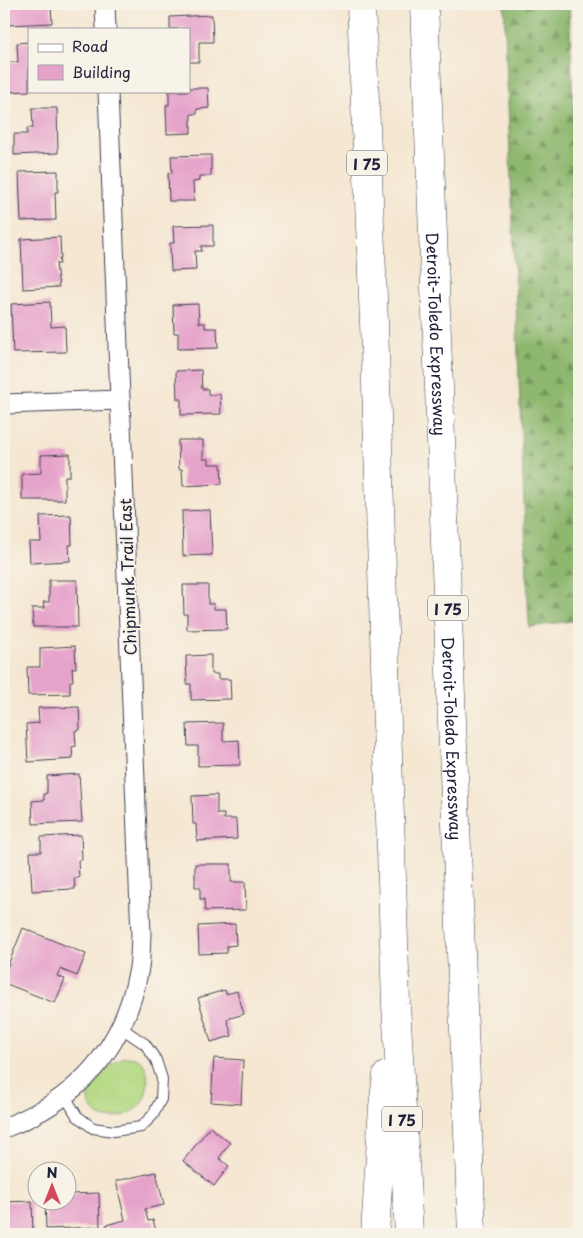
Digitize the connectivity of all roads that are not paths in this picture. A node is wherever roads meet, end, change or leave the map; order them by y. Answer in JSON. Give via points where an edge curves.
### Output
{"nodes":[{"id":1,"x":105,"y":4,"type":"edge"},
{"id":2,"x":361,"y":4,"type":"edge"},
{"id":3,"x":424,"y":4,"type":"edge"},
{"id":4,"x":106,"y":28,"type":"edge"},
{"id":5,"x":108,"y":92,"type":"edge"},
{"id":6,"x":120,"y":400,"type":"junction"},
{"id":7,"x":4,"y":404,"type":"edge"},
{"id":8,"x":396,"y":1004,"type":"junction"},
{"id":9,"x":120,"y":1027,"type":"junction"},
{"id":10,"x":65,"y":1096,"type":"junction"},
{"id":11,"x":4,"y":1128,"type":"edge"},
{"id":12,"x":375,"y":1234,"type":"edge"},
{"id":13,"x":409,"y":1234,"type":"edge"},
{"id":14,"x":472,"y":1234,"type":"edge"}],
"edges":[{"from":1,"to":4,"type":"street"},
{"from":2,"to":8,"type":"highway","number":"I 75"},
{"from":3,"to":14,"type":"highway","name":"Detroit-Toledo Expressway","number":"I 75"},
{"from":5,"to":6,"type":"street","name":"Chipmunk Trail East"},
{"from":6,"to":7,"type":"street"},
{"from":6,"to":9,"type":"street","name":"Chipmunk Trail East","via":[[141,935],[138,972],[130,1005]]},
{"from":8,"to":12,"type":"highway","via":[[383,1107]]},
{"from":8,"to":13,"type":"highway","number":"I 75"},
{"from":9,"to":10,"type":"street","name":"Chipmunk Trail East","via":[[95,1066]]},
{"from":9,"to":10,"type":"lane","via":[[145,1044],[156,1060],[162,1080],[161,1099],[154,1115],[142,1127],[114,1131],[93,1128],[77,1116]]},
{"from":10,"to":11,"type":"street","name":"Chipmunk Trail East","via":[[41,1112]]}]}
